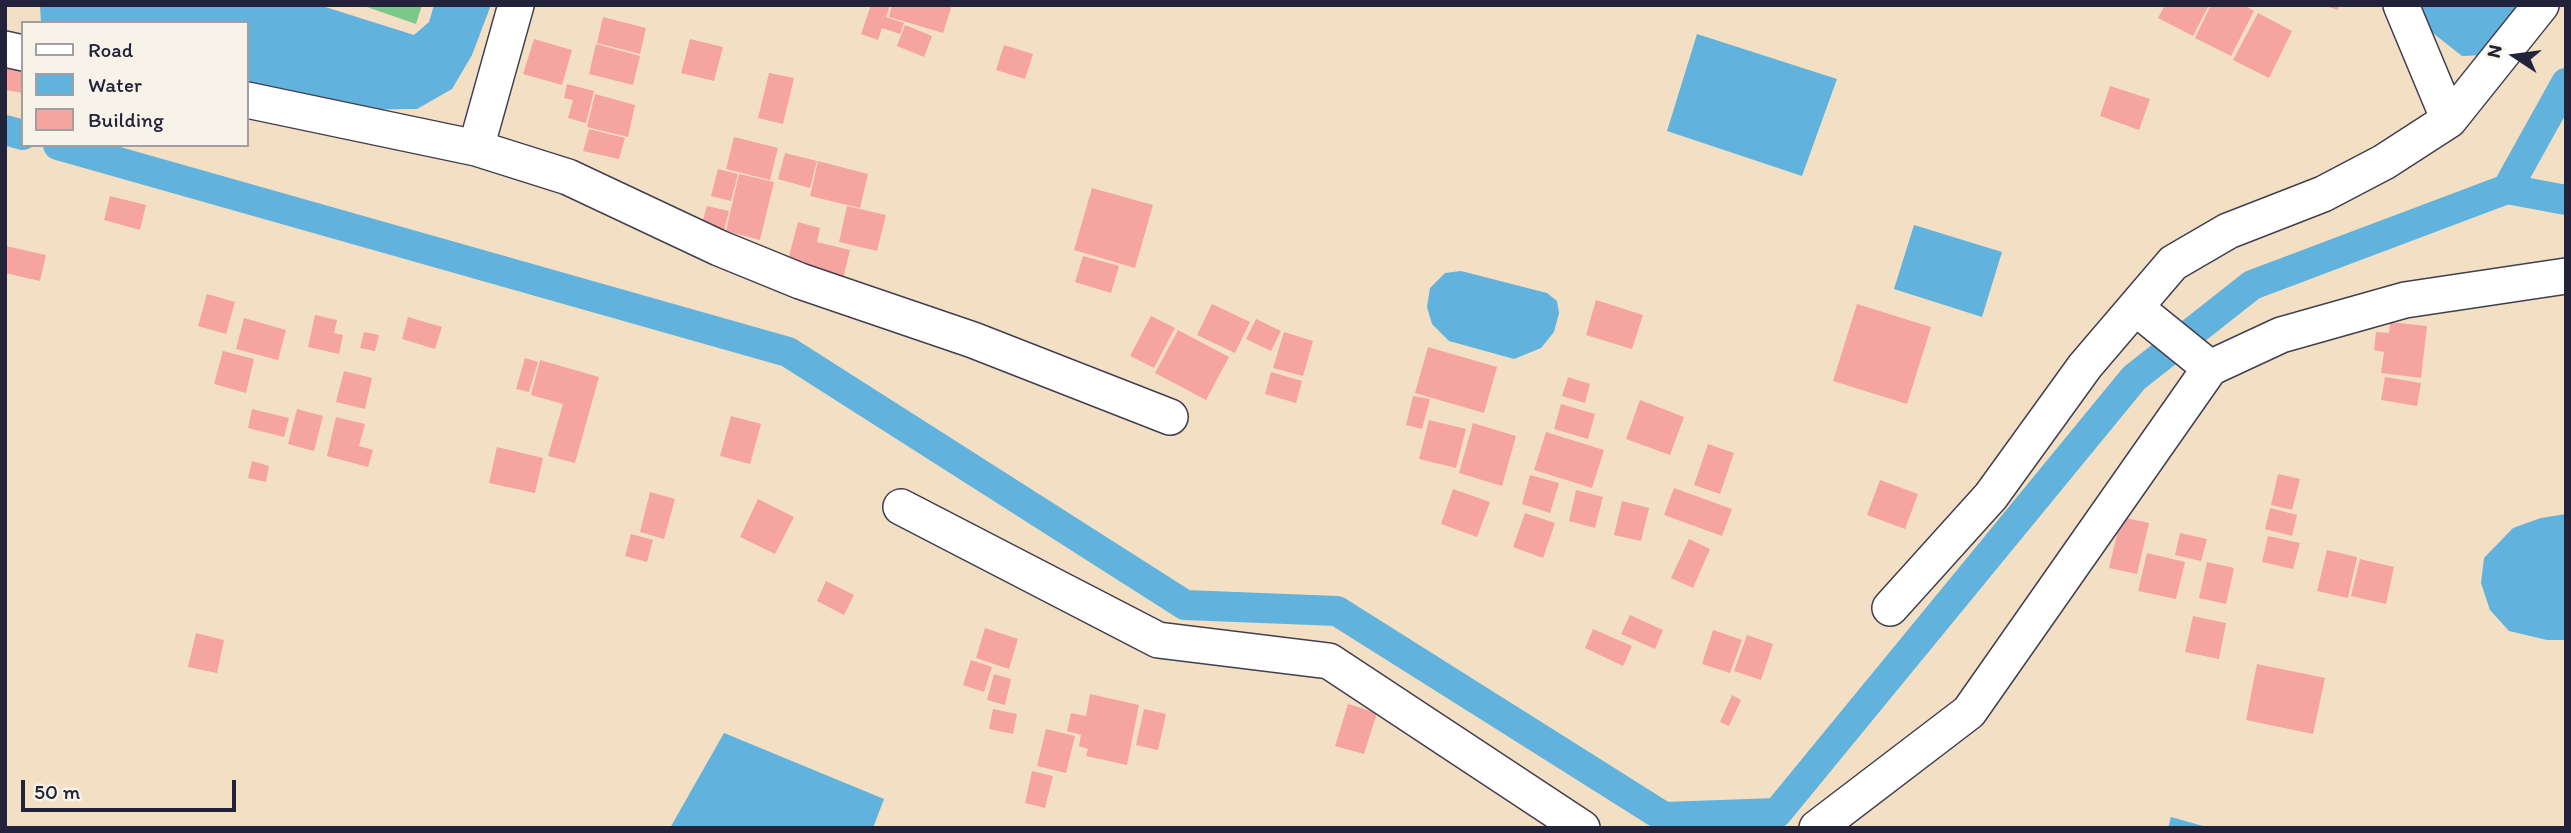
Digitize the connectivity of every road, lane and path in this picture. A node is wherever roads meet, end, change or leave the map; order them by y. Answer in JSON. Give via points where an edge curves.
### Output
{"nodes":[{"id":1,"x":516,"y":5,"type":"edge"},
{"id":2,"x":2401,"y":5,"type":"edge"},
{"id":3,"x":2542,"y":5,"type":"edge"},
{"id":4,"x":248,"y":100,"type":"edge"},
{"id":5,"x":2449,"y":120,"type":"junction"},
{"id":6,"x":476,"y":148,"type":"junction"},
{"id":7,"x":2566,"y":276,"type":"edge"},
{"id":8,"x":2136,"y":308,"type":"junction"},
{"id":9,"x":2210,"y":368,"type":"junction"},
{"id":10,"x":1170,"y":417,"type":"dead end"},
{"id":11,"x":901,"y":507,"type":"dead end"},
{"id":12,"x":1890,"y":608,"type":"dead end"},
{"id":13,"x":1582,"y":828,"type":"edge"},
{"id":14,"x":1817,"y":828,"type":"edge"}],
"edges":[{"from":1,"to":6,"type":"street"},
{"from":2,"to":5,"type":"street"},
{"from":3,"to":5,"type":"street"},
{"from":4,"to":6,"type":"street"},
{"from":5,"to":8,"type":"street","via":[[2323,194],[2228,231],[2173,264]]},
{"from":6,"to":10,"type":"street","via":[[568,177],[800,281],[973,340]]},
{"from":7,"to":9,"type":"street","via":[[2405,300],[2281,335]]},
{"from":8,"to":9,"type":"street"},
{"from":8,"to":12,"type":"street","via":[[2085,366],[1991,496]]},
{"from":9,"to":14,"type":"street","via":[[1969,712]]},
{"from":11,"to":13,"type":"street","via":[[1158,639],[1329,661]]}]}
